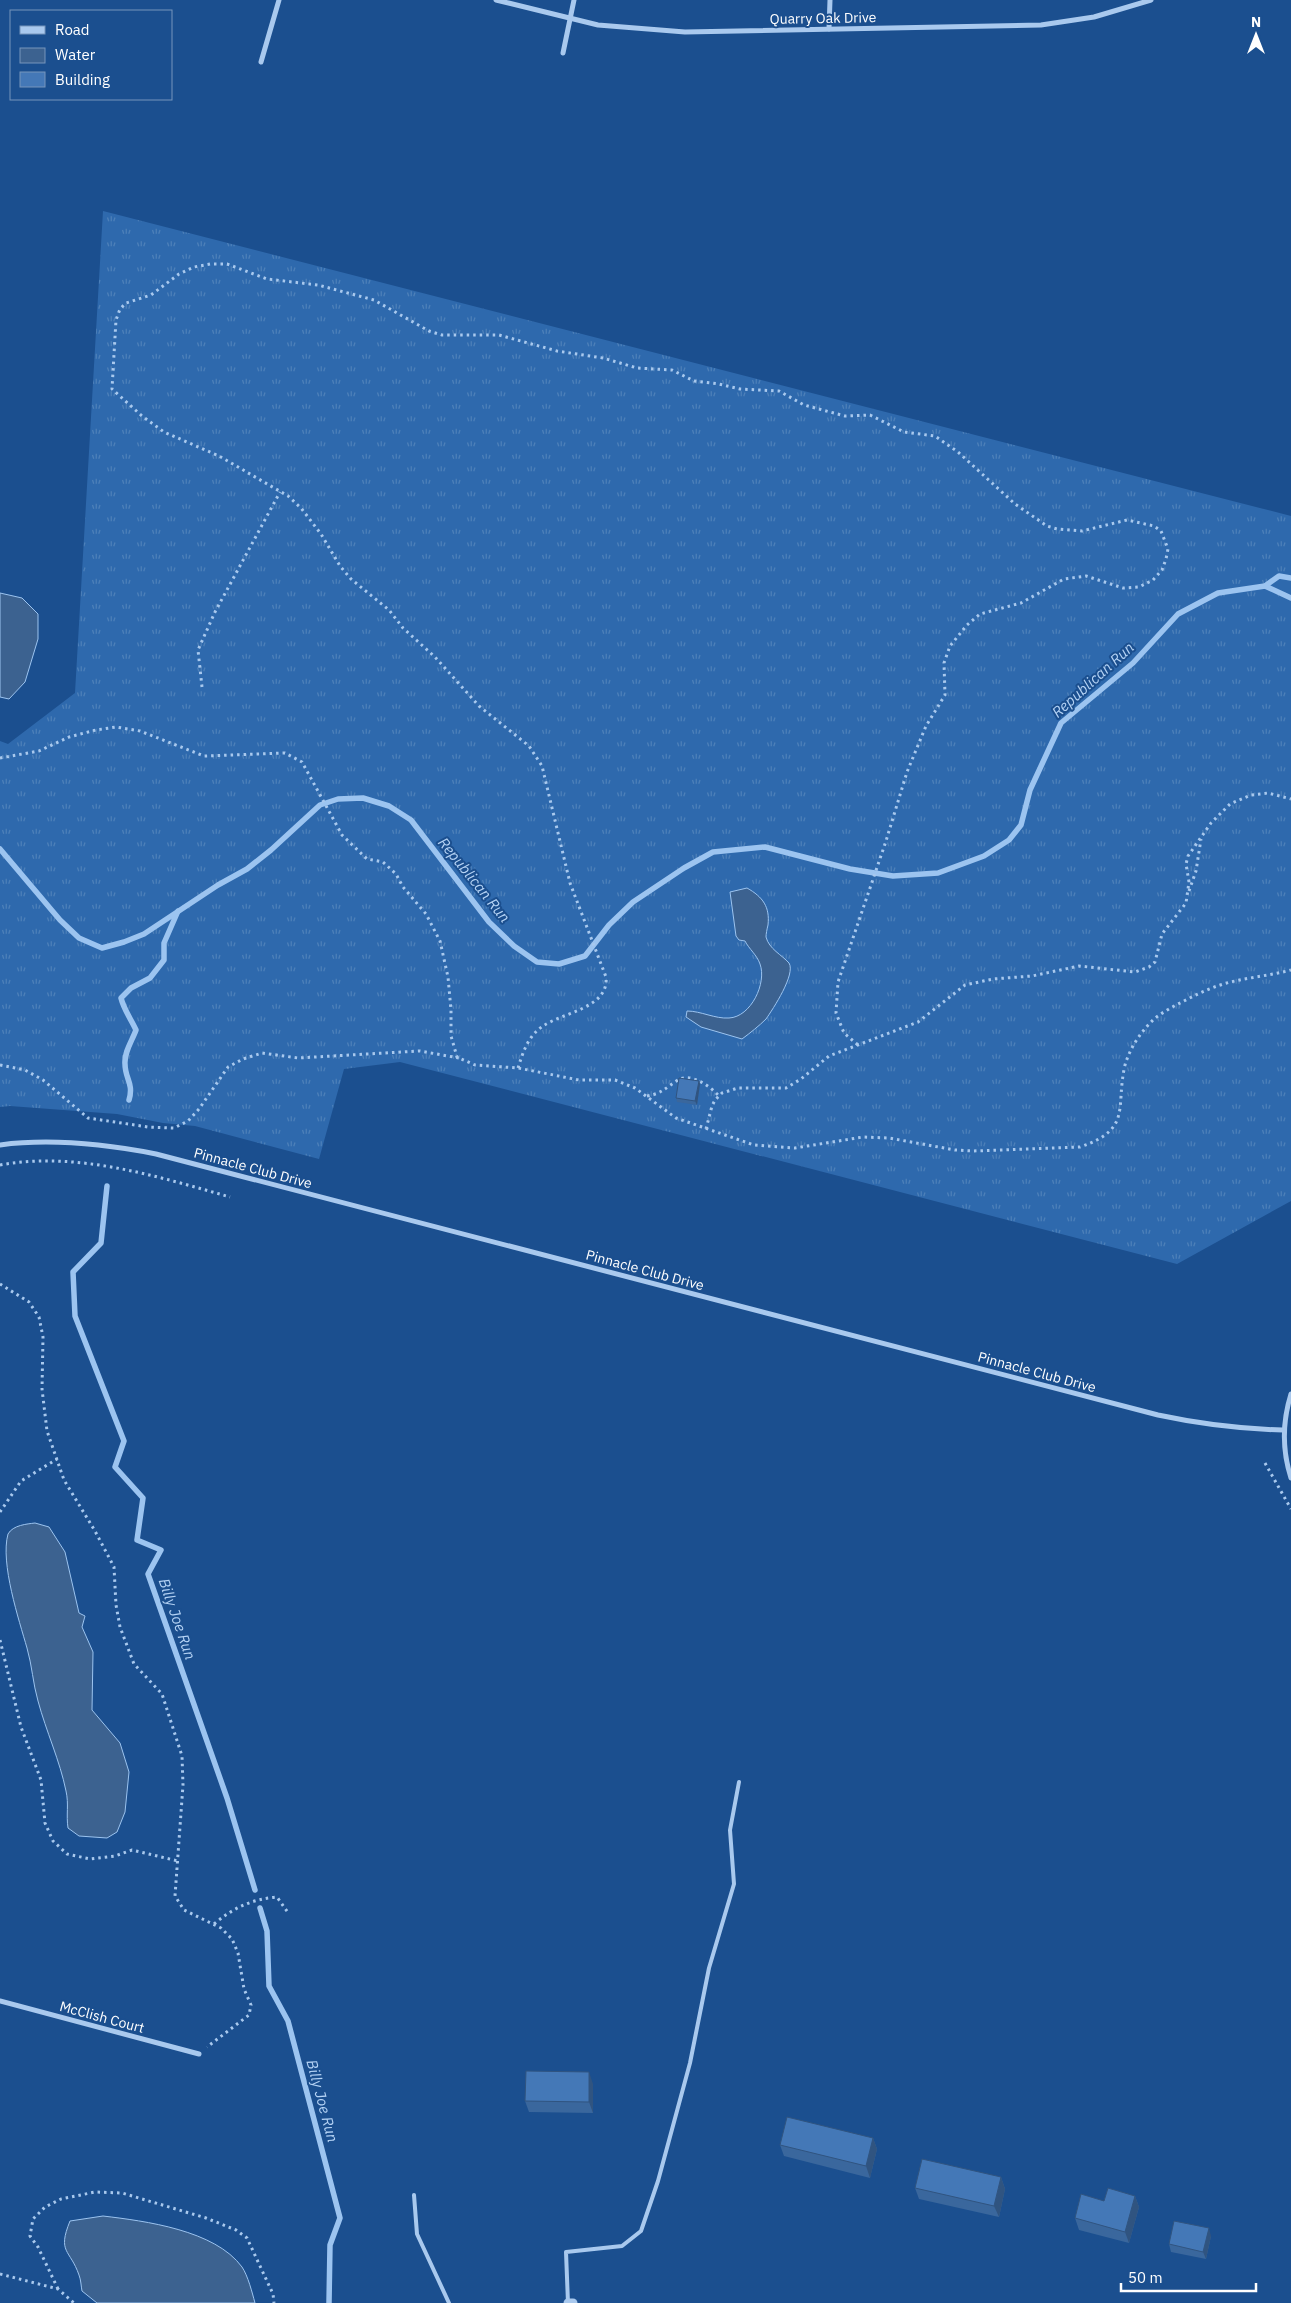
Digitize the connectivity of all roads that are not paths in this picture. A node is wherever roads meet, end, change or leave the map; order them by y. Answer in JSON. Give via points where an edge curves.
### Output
{"nodes":[{"id":1,"x":279,"y":0,"type":"edge"},
{"id":2,"x":496,"y":0,"type":"edge"},
{"id":3,"x":574,"y":0,"type":"edge"},
{"id":4,"x":830,"y":0,"type":"edge"},
{"id":5,"x":1151,"y":0,"type":"edge"},
{"id":6,"x":569,"y":18,"type":"junction"},
{"id":7,"x":829,"y":29,"type":"junction"},
{"id":8,"x":563,"y":53,"type":"dead end"},
{"id":9,"x":261,"y":62,"type":"dead end"},
{"id":10,"x":0,"y":1145,"type":"edge"},
{"id":11,"x":1291,"y":1394,"type":"edge"},
{"id":12,"x":1284,"y":1430,"type":"junction"},
{"id":13,"x":1291,"y":1478,"type":"edge"},
{"id":14,"x":739,"y":1782,"type":"dead end"},
{"id":15,"x":0,"y":2001,"type":"edge"},
{"id":16,"x":199,"y":2054,"type":"road end"},
{"id":17,"x":414,"y":2195,"type":"dead end"},
{"id":18,"x":449,"y":2303,"type":"edge"},
{"id":19,"x":568,"y":2303,"type":"edge"},
{"id":20,"x":573,"y":2303,"type":"edge"}],
"edges":[{"from":1,"to":9,"type":"street"},
{"from":2,"to":6,"type":"street","name":"Quarry Oak Drive"},
{"from":3,"to":6,"type":"street"},
{"from":4,"to":7,"type":"street"},
{"from":5,"to":7,"type":"street","name":"Quarry Oak Drive","via":[[1094,17],[1041,25]]},
{"from":6,"to":7,"type":"street","name":"Quarry Oak Drive","via":[[598,25],[685,32]]},
{"from":6,"to":8,"type":"street"},
{"from":10,"to":12,"type":"street","name":"Pinnacle Club Drive","via":[[84,1143],[156,1154],[1158,1416],[1216,1426]]},
{"from":11,"to":12,"type":"street"},
{"from":12,"to":13,"type":"street","via":[[1286,1464]]},
{"from":14,"to":19,"type":"lane","via":[[730,1830],[734,1884],[708,1968],[690,2063],[658,2181],[641,2231],[622,2246],[566,2252]]},
{"from":15,"to":16,"type":"street","name":"McClish Court"},
{"from":17,"to":18,"type":"lane","via":[[417,2234]]},
{"from":19,"to":20,"type":"street"}]}
